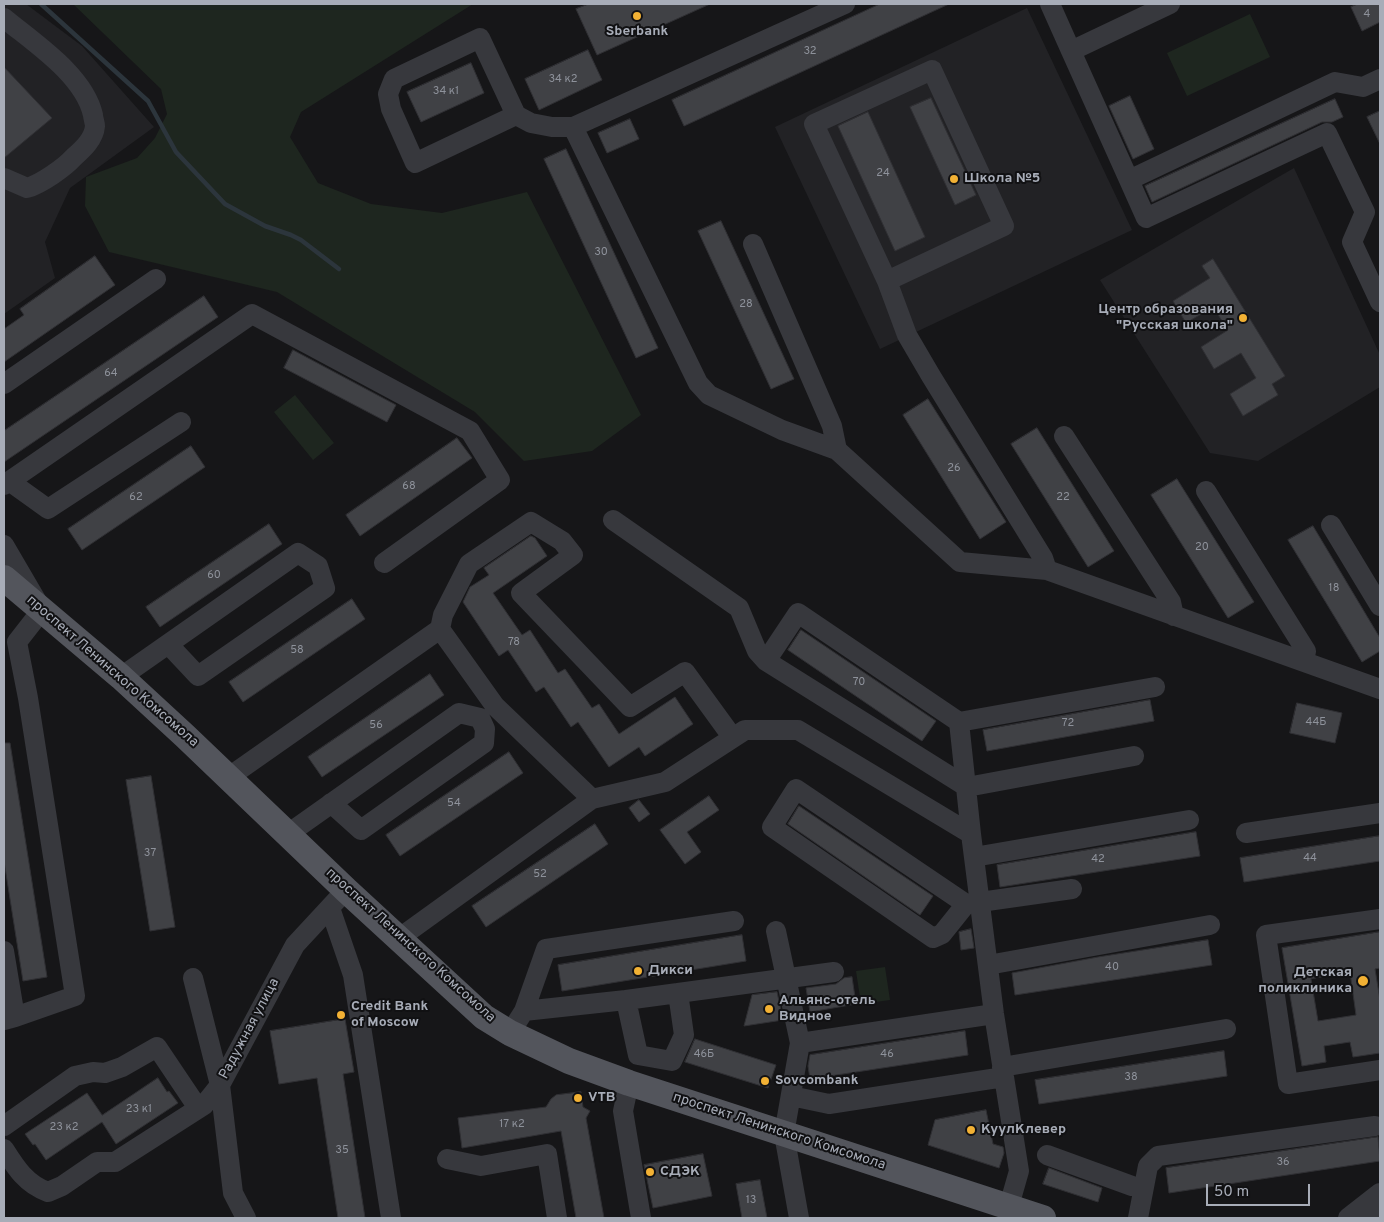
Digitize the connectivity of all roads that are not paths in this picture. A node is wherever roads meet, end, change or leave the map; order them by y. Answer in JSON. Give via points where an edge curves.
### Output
{"nodes":[{"id":1,"x":845,"y":4,"type":"edge"},
{"id":2,"x":1050,"y":4,"type":"edge"},
{"id":3,"x":1170,"y":4,"type":"edge"},
{"id":4,"x":4,"y":18,"type":"edge"},
{"id":5,"x":1071,"y":51,"type":"junction"},
{"id":6,"x":1380,"y":79,"type":"edge"},
{"id":7,"x":516,"y":115,"type":"junction"},
{"id":8,"x":573,"y":127,"type":"junction"},
{"id":9,"x":4,"y":178,"type":"edge"},
{"id":10,"x":1129,"y":180,"type":"junction"},
{"id":11,"x":1372,"y":208,"type":"edge"},
{"id":12,"x":752,"y":244,"type":"dead end"},
{"id":13,"x":156,"y":279,"type":"dead end"},
{"id":14,"x":887,"y":281,"type":"junction"},
{"id":15,"x":1380,"y":302,"type":"edge"},
{"id":16,"x":4,"y":384,"type":"edge"},
{"id":17,"x":181,"y":422,"type":"dead end"},
{"id":18,"x":1064,"y":436,"type":"dead end"},
{"id":19,"x":837,"y":450,"type":"junction"},
{"id":20,"x":6,"y":483,"type":"edge"},
{"id":21,"x":1206,"y":491,"type":"dead end"},
{"id":22,"x":613,"y":520,"type":"dead end"},
{"id":23,"x":1331,"y":525,"type":"dead end"},
{"id":24,"x":4,"y":545,"type":"edge"},
{"id":25,"x":384,"y":563,"type":"dead end"},
{"id":26,"x":1047,"y":570,"type":"junction"},
{"id":27,"x":4,"y":578,"type":"edge"},
{"id":28,"x":1380,"y":606,"type":"edge"},
{"id":29,"x":42,"y":610,"type":"junction"},
{"id":30,"x":1174,"y":616,"type":"junction"},
{"id":31,"x":440,"y":629,"type":"junction"},
{"id":32,"x":168,"y":644,"type":"junction"},
{"id":33,"x":766,"y":661,"type":"junction"},
{"id":34,"x":1304,"y":662,"type":"junction"},
{"id":35,"x":121,"y":677,"type":"junction"},
{"id":36,"x":1155,"y":687,"type":"dead end"},
{"id":37,"x":1380,"y":689,"type":"edge"},
{"id":38,"x":959,"y":722,"type":"junction"},
{"id":39,"x":733,"y":738,"type":"junction"},
{"id":40,"x":1134,"y":756,"type":"dead end"},
{"id":41,"x":229,"y":777,"type":"junction"},
{"id":42,"x":967,"y":787,"type":"junction"},
{"id":43,"x":592,"y":799,"type":"junction"},
{"id":44,"x":331,"y":803,"type":"junction"},
{"id":45,"x":1380,"y":814,"type":"edge"},
{"id":46,"x":1189,"y":820,"type":"dead end"},
{"id":47,"x":1246,"y":833,"type":"dead end"},
{"id":48,"x":288,"y":834,"type":"junction"},
{"id":49,"x":971,"y":834,"type":"junction"},
{"id":50,"x":974,"y":858,"type":"junction"},
{"id":51,"x":1072,"y":889,"type":"dead end"},
{"id":52,"x":338,"y":899,"type":"junction"},
{"id":53,"x":973,"y":903,"type":"junction"},
{"id":54,"x":1380,"y":919,"type":"edge"},
{"id":55,"x":734,"y":921,"type":"dead end"},
{"id":56,"x":1210,"y":925,"type":"dead end"},
{"id":57,"x":776,"y":931,"type":"dead end"},
{"id":58,"x":398,"y":939,"type":"junction"},
{"id":59,"x":4,"y":951,"type":"edge"},
{"id":60,"x":988,"y":965,"type":"junction"},
{"id":61,"x":834,"y":972,"type":"dead end"},
{"id":62,"x":193,"y":978,"type":"dead end"},
{"id":63,"x":787,"y":978,"type":"junction"},
{"id":64,"x":678,"y":993,"type":"junction"},
{"id":65,"x":626,"y":1000,"type":"junction"},
{"id":66,"x":524,"y":1011,"type":"junction"},
{"id":67,"x":994,"y":1014,"type":"junction"},
{"id":68,"x":7,"y":1019,"type":"edge"},
{"id":69,"x":1226,"y":1029,"type":"dead end"},
{"id":70,"x":510,"y":1033,"type":"junction"},
{"id":71,"x":800,"y":1044,"type":"junction"},
{"id":72,"x":1380,"y":1070,"type":"edge"},
{"id":73,"x":1003,"y":1072,"type":"junction"},
{"id":74,"x":629,"y":1083,"type":"junction"},
{"id":75,"x":220,"y":1085,"type":"junction"},
{"id":76,"x":791,"y":1096,"type":"junction"},
{"id":77,"x":198,"y":1108,"type":"junction"},
{"id":78,"x":4,"y":1126,"type":"edge"},
{"id":79,"x":1374,"y":1126,"type":"dead end"},
{"id":80,"x":784,"y":1134,"type":"junction"},
{"id":81,"x":4,"y":1149,"type":"edge"},
{"id":82,"x":1047,"y":1156,"type":"dead end"},
{"id":83,"x":447,"y":1158,"type":"dead end"},
{"id":84,"x":10,"y":1173,"type":"edge"},
{"id":85,"x":1132,"y":1186,"type":"dead end"},
{"id":86,"x":1380,"y":1194,"type":"edge"},
{"id":87,"x":1009,"y":1206,"type":"junction"},
{"id":88,"x":1380,"y":1216,"type":"edge"},
{"id":89,"x":246,"y":1218,"type":"edge"},
{"id":90,"x":391,"y":1218,"type":"edge"},
{"id":91,"x":557,"y":1218,"type":"edge"},
{"id":92,"x":641,"y":1218,"type":"edge"},
{"id":93,"x":799,"y":1218,"type":"edge"},
{"id":94,"x":1043,"y":1218,"type":"edge"},
{"id":95,"x":1138,"y":1218,"type":"edge"},
{"id":96,"x":1348,"y":1218,"type":"edge"},
{"id":97,"x":1364,"y":1218,"type":"edge"}],
"edges":[{"from":1,"to":8,"type":"street"},
{"from":2,"to":5,"type":"street"},
{"from":3,"to":5,"type":"street"},
{"from":4,"to":9,"type":"street","via":[[78,84],[90,103],[95,126],[89,143],[70,162],[34,186],[27,188]]},
{"from":5,"to":10,"type":"street"},
{"from":6,"to":10,"type":"street","via":[[1363,87],[1335,82],[1305,91],[1205,138]]},
{"from":7,"to":7,"type":"street","via":[[480,38],[394,79],[388,94],[391,109],[415,163]]},
{"from":7,"to":8,"type":"street","via":[[531,123]]},
{"from":8,"to":19,"type":"street","via":[[698,383],[709,395],[758,419]]},
{"from":10,"to":11,"type":"street","via":[[1146,218],[1328,133]]},
{"from":11,"to":15,"type":"street","via":[[1352,242]]},
{"from":12,"to":19,"type":"street","via":[[832,426]]},
{"from":13,"to":16,"type":"street"},
{"from":14,"to":14,"type":"street","via":[[814,124],[932,70],[1004,226]]},
{"from":14,"to":26,"type":"street","via":[[908,335],[1044,558]]},
{"from":17,"to":20,"type":"street","via":[[48,509]]},
{"from":18,"to":30,"type":"street","via":[[1171,602]]},
{"from":19,"to":26,"type":"street","via":[[960,562]]},
{"from":20,"to":25,"type":"street","via":[[252,314],[470,430],[500,480]]},
{"from":21,"to":34,"type":"street","via":[[1306,651]]},
{"from":22,"to":33,"type":"street","via":[[739,608],[757,650]]},
{"from":23,"to":28,"type":"street"},
{"from":24,"to":29,"type":"street"},
{"from":26,"to":30,"type":"street"},
{"from":27,"to":29,"type":"main road","name":"проспект Ленинского Комсомола"},
{"from":29,"to":35,"type":"main road","name":"проспект Ленинского Комсомола"},
{"from":29,"to":68,"type":"street","via":[[17,642],[75,996]]},
{"from":30,"to":34,"type":"street"},
{"from":31,"to":39,"type":"street","via":[[443,615],[469,564],[531,522],[562,541],[573,555],[521,593],[630,707],[685,672]]},
{"from":31,"to":41,"type":"street"},
{"from":31,"to":43,"type":"street","via":[[496,706]]},
{"from":32,"to":32,"type":"street","via":[[198,676],[325,588],[318,566],[298,553]]},
{"from":32,"to":35,"type":"street"},
{"from":33,"to":38,"type":"street","via":[[798,613]]},
{"from":33,"to":42,"type":"street"},
{"from":34,"to":37,"type":"street"},
{"from":35,"to":41,"type":"main road","name":"проспект Ленинского Комсомола"},
{"from":36,"to":38,"type":"street"},
{"from":38,"to":42,"type":"street"},
{"from":39,"to":43,"type":"street","via":[[665,782]]},
{"from":39,"to":49,"type":"street","via":[[744,730],[798,730]]},
{"from":40,"to":42,"type":"street"},
{"from":41,"to":48,"type":"main road","name":"проспект Ленинского Комсомола"},
{"from":42,"to":49,"type":"street"},
{"from":43,"to":58,"type":"street"},
{"from":44,"to":44,"type":"street","via":[[361,830],[484,743],[486,729],[480,718],[459,713]]},
{"from":44,"to":48,"type":"street"},
{"from":45,"to":47,"type":"street"},
{"from":46,"to":50,"type":"street"},
{"from":48,"to":52,"type":"main road","name":"проспект Ленинского Комсомола"},
{"from":49,"to":50,"type":"street"},
{"from":50,"to":53,"type":"street"},
{"from":51,"to":53,"type":"street"},
{"from":52,"to":58,"type":"main road","name":"проспект Ленинского Комсомола"},
{"from":52,"to":75,"type":"street","name":"Радужная улица","via":[[295,945]]},
{"from":52,"to":90,"type":"street"},
{"from":53,"to":53,"type":"street","via":[[796,789],[772,827],[933,938],[942,934]]},
{"from":53,"to":60,"type":"street"},
{"from":54,"to":72,"type":"street","via":[[1266,935],[1288,1084]]},
{"from":55,"to":66,"type":"street","via":[[546,949]]},
{"from":56,"to":60,"type":"street"},
{"from":57,"to":63,"type":"street"},
{"from":58,"to":70,"type":"main road","name":"проспект Ленинского Комсомола","via":[[484,1017]]},
{"from":59,"to":68,"type":"street"},
{"from":60,"to":67,"type":"street"},
{"from":61,"to":63,"type":"street"},
{"from":62,"to":75,"type":"street"},
{"from":63,"to":64,"type":"street"},
{"from":63,"to":71,"type":"street"},
{"from":64,"to":65,"type":"street"},
{"from":64,"to":65,"type":"street","via":[[684,1035],[672,1061],[638,1055]]},
{"from":65,"to":66,"type":"street"},
{"from":66,"to":70,"type":"street"},
{"from":67,"to":71,"type":"street"},
{"from":67,"to":73,"type":"street"},
{"from":69,"to":73,"type":"street"},
{"from":70,"to":74,"type":"main road","name":"проспект Ленинского Комсомола","via":[[569,1061]]},
{"from":71,"to":76,"type":"street"},
{"from":73,"to":76,"type":"street","via":[[829,1104]]},
{"from":73,"to":87,"type":"street","via":[[1019,1171]]},
{"from":74,"to":80,"type":"main road","name":"проспект Ленинского Комсомола"},
{"from":74,"to":92,"type":"street","via":[[623,1111]]},
{"from":75,"to":77,"type":"street"},
{"from":75,"to":89,"type":"street","name":"Радужная улица","via":[[233,1193]]},
{"from":76,"to":80,"type":"street"},
{"from":77,"to":78,"type":"street","via":[[157,1047],[122,1067],[105,1073],[75,1076]]},
{"from":77,"to":84,"type":"street","via":[[116,1162],[97,1162],[48,1192]]},
{"from":79,"to":95,"type":"street","via":[[1158,1156],[1148,1166]]},
{"from":80,"to":87,"type":"main road","name":"проспект Ленинского Комсомола"},
{"from":80,"to":93,"type":"street"},
{"from":81,"to":84,"type":"street"},
{"from":82,"to":85,"type":"street"},
{"from":83,"to":91,"type":"street","via":[[481,1166],[547,1154]]},
{"from":86,"to":96,"type":"street"},
{"from":87,"to":94,"type":"main road","name":"проспект Ленинского Комсомола"},
{"from":88,"to":97,"type":"street"}]}
